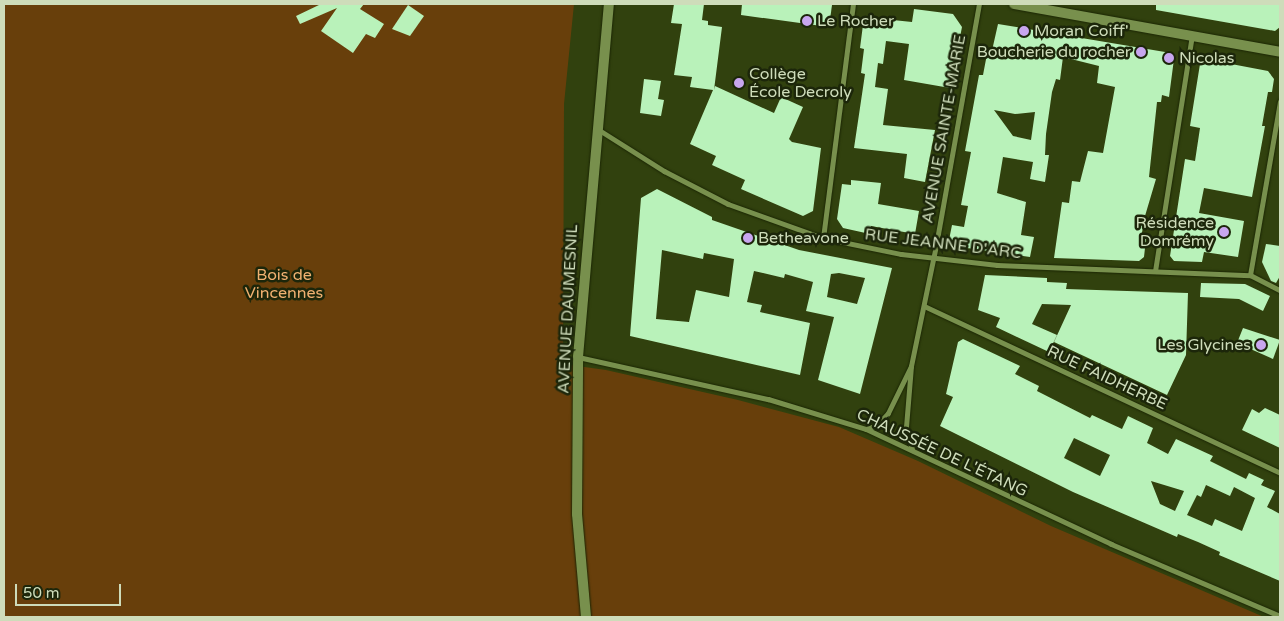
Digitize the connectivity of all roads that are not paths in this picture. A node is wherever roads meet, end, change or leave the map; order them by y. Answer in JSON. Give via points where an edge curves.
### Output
{"nodes":[{"id":1,"x":609,"y":4,"type":"edge"},
{"id":2,"x":853,"y":4,"type":"edge"},
{"id":3,"x":979,"y":4,"type":"edge"},
{"id":4,"x":1014,"y":4,"type":"edge"},
{"id":5,"x":1192,"y":36,"type":"junction"},
{"id":6,"x":1280,"y":52,"type":"edge"},
{"id":7,"x":1280,"y":102,"type":"edge"},
{"id":8,"x":596,"y":128,"type":"junction"},
{"id":9,"x":823,"y":238,"type":"junction"},
{"id":10,"x":934,"y":258,"type":"junction"},
{"id":11,"x":1155,"y":271,"type":"junction"},
{"id":12,"x":1250,"y":275,"type":"junction"},
{"id":13,"x":1280,"y":290,"type":"edge"},
{"id":14,"x":924,"y":306,"type":"junction"},
{"id":15,"x":578,"y":357,"type":"junction"},
{"id":16,"x":911,"y":366,"type":"junction"},
{"id":17,"x":866,"y":429,"type":"junction"},
{"id":18,"x":912,"y":450,"type":"junction"},
{"id":19,"x":1280,"y":472,"type":"edge"},
{"id":20,"x":1280,"y":616,"type":"edge"},
{"id":21,"x":586,"y":617,"type":"edge"}],
"edges":[{"from":1,"to":8,"type":"street","name":"AVENUE DAUMESNIL"},
{"from":2,"to":9,"type":"street"},
{"from":3,"to":10,"type":"street","name":"AVENUE SAINTE-MARIE"},
{"from":4,"to":5,"type":"street"},
{"from":5,"to":6,"type":"street"},
{"from":5,"to":11,"type":"street"},
{"from":7,"to":12,"type":"street"},
{"from":8,"to":9,"type":"street","name":"RUE JEANNE D'ARC","via":[[664,171],[728,204]]},
{"from":8,"to":15,"type":"street","name":"AVENUE DAUMESNIL"},
{"from":9,"to":10,"type":"street","name":"RUE JEANNE D'ARC"},
{"from":10,"to":11,"type":"street","name":"RUE JEANNE D'ARC","via":[[1036,268]]},
{"from":10,"to":14,"type":"street","name":"AVENUE SAINTE-MARIE"},
{"from":11,"to":12,"type":"street","name":"RUE JEANNE D'ARC"},
{"from":12,"to":13,"type":"street","name":"RUE JEANNE D'ARC"},
{"from":14,"to":16,"type":"street","name":"AVENUE SAINTE-MARIE"},
{"from":14,"to":19,"type":"street","name":"RUE FAIDHERBE"},
{"from":15,"to":17,"type":"street","name":"CHAUSSÉE DE L'ÉTANG","via":[[776,401]]},
{"from":15,"to":21,"type":"street","name":"AVENUE DAUMESNIL","via":[[577,514]]},
{"from":16,"to":17,"type":"street","via":[[888,413],[877,425]]},
{"from":16,"to":18,"type":"street","via":[[906,427]]},
{"from":17,"to":18,"type":"street","name":"CHAUSSÉE DE L'ÉTANG"},
{"from":18,"to":20,"type":"street","name":"CHAUSSÉE DE L'ÉTANG","via":[[1111,544]]}]}
